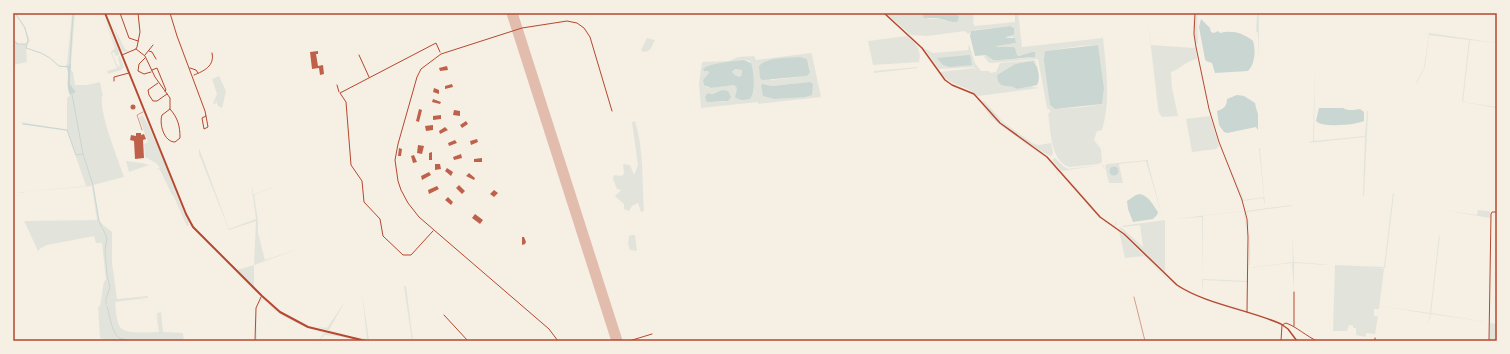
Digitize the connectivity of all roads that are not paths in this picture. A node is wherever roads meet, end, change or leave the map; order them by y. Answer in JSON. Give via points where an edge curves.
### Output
{"nodes":[{"id":1,"x":105,"y":13,"type":"edge"},
{"id":2,"x":120,"y":13,"type":"edge"},
{"id":3,"x":138,"y":13,"type":"edge"},
{"id":4,"x":170,"y":13,"type":"edge"},
{"id":5,"x":884,"y":13,"type":"edge"},
{"id":6,"x":1195,"y":13,"type":"edge"},
{"id":7,"x":138,"y":41,"type":"junction"},
{"id":8,"x":153,"y":45,"type":"dead end"},
{"id":9,"x":136,"y":49,"type":"junction"},
{"id":10,"x":149,"y":51,"type":"junction"},
{"id":11,"x":440,"y":52,"type":"dead end"},
{"id":12,"x":212,"y":53,"type":"dead end"},
{"id":13,"x":122,"y":55,"type":"junction"},
{"id":14,"x":359,"y":55,"type":"dead end"},
{"id":15,"x":145,"y":57,"type":"junction"},
{"id":16,"x":156,"y":59,"type":"dead end"},
{"id":17,"x":190,"y":68,"type":"junction"},
{"id":18,"x":152,"y":71,"type":"junction"},
{"id":19,"x":129,"y":73,"type":"junction"},
{"id":20,"x":199,"y":73,"type":"junction"},
{"id":21,"x":193,"y":75,"type":"junction"},
{"id":22,"x":370,"y":77,"type":"junction"},
{"id":23,"x":114,"y":81,"type":"dead end"},
{"id":24,"x":159,"y":83,"type":"junction"},
{"id":25,"x":337,"y":86,"type":"dead end"},
{"id":26,"x":165,"y":91,"type":"junction"},
{"id":27,"x":340,"y":93,"type":"junction"},
{"id":28,"x":167,"y":94,"type":"junction"},
{"id":29,"x":170,"y":109,"type":"junction"},
{"id":30,"x":612,"y":111,"type":"dead end"},
{"id":31,"x":144,"y":112,"type":"junction"},
{"id":32,"x":206,"y":116,"type":"junction"},
{"id":33,"x":142,"y":130,"type":"dead end"},
{"id":34,"x":1497,"y":212,"type":"edge"},
{"id":35,"x":433,"y":231,"type":"dead end"},
{"id":36,"x":1294,"y":292,"type":"dead end"},
{"id":37,"x":262,"y":296,"type":"junction"},
{"id":38,"x":1247,"y":312,"type":"junction"},
{"id":39,"x":444,"y":315,"type":"dead end"},
{"id":40,"x":1282,"y":324,"type":"junction"},
{"id":41,"x":1294,"y":327,"type":"junction"},
{"id":42,"x":652,"y":334,"type":"dead end"},
{"id":43,"x":1375,"y":338,"type":"dead end"},
{"id":44,"x":255,"y":341,"type":"edge"},
{"id":45,"x":366,"y":341,"type":"edge"},
{"id":46,"x":468,"y":341,"type":"edge"},
{"id":47,"x":558,"y":341,"type":"edge"},
{"id":48,"x":629,"y":341,"type":"edge"},
{"id":49,"x":1281,"y":341,"type":"edge"},
{"id":50,"x":1297,"y":341,"type":"edge"},
{"id":51,"x":1317,"y":341,"type":"edge"},
{"id":52,"x":1374,"y":341,"type":"edge"},
{"id":53,"x":1489,"y":341,"type":"edge"}],
"edges":[{"from":1,"to":13,"type":"main road"},
{"from":2,"to":7,"type":"street","via":[[129,38]]},
{"from":3,"to":7,"type":"street"},
{"from":4,"to":17,"type":"street"},
{"from":5,"to":38,"type":"main road","via":[[922,48],[945,80],[974,94],[992,116],[1047,157],[1096,213],[1121,231],[1172,281],[1181,288],[1207,299]]},
{"from":6,"to":38,"type":"street","via":[[1194,34],[1209,109],[1247,219]]},
{"from":7,"to":9,"type":"street"},
{"from":8,"to":10,"type":"street"},
{"from":9,"to":13,"type":"street"},
{"from":9,"to":15,"type":"street"},
{"from":10,"to":15,"type":"street"},
{"from":10,"to":16,"type":"street"},
{"from":11,"to":22,"type":"street","via":[[436,43]]},
{"from":12,"to":20,"type":"street","via":[[211,64]]},
{"from":13,"to":19,"type":"main road"},
{"from":14,"to":22,"type":"street"},
{"from":15,"to":18,"type":"street"},
{"from":15,"to":18,"type":"street","via":[[139,64],[138,71],[144,74]]},
{"from":17,"to":20,"type":"street"},
{"from":17,"to":21,"type":"street"},
{"from":18,"to":24,"type":"street"},
{"from":18,"to":26,"type":"street","via":[[157,68]]},
{"from":19,"to":23,"type":"street","via":[[114,77]]},
{"from":19,"to":31,"type":"main road"},
{"from":20,"to":21,"type":"street"},
{"from":21,"to":32,"type":"street"},
{"from":22,"to":27,"type":"street"},
{"from":24,"to":26,"type":"street"},
{"from":24,"to":28,"type":"street","via":[[148,90],[153,101]]},
{"from":25,"to":27,"type":"street"},
{"from":26,"to":28,"type":"street"},
{"from":27,"to":35,"type":"street","via":[[346,102],[351,166],[362,179],[364,202],[380,219],[383,236],[403,255],[409,256]]},
{"from":28,"to":29,"type":"street","via":[[171,101]]},
{"from":29,"to":29,"type":"street","via":[[162,115],[161,121],[168,139],[175,142],[180,138],[180,129],[177,118]]},
{"from":30,"to":47,"type":"street","via":[[590,37],[577,23],[556,22],[522,28],[441,54],[421,69],[414,85],[398,144],[395,160],[398,181],[408,204],[419,217],[549,329]]},
{"from":31,"to":33,"type":"lane","via":[[137,115]]},
{"from":31,"to":37,"type":"main road","via":[[192,225]]},
{"from":32,"to":32,"type":"street","via":[[202,118],[204,129],[208,127]]},
{"from":34,"to":53,"type":"street","via":[[1491,214]]},
{"from":36,"to":41,"type":"street"},
{"from":37,"to":44,"type":"street","via":[[256,308]]},
{"from":37,"to":45,"type":"main road","via":[[280,312],[302,324]]},
{"from":38,"to":40,"type":"main road"},
{"from":39,"to":46,"type":"street"},
{"from":40,"to":41,"type":"street"},
{"from":40,"to":49,"type":"street"},
{"from":40,"to":50,"type":"main road"},
{"from":41,"to":51,"type":"street"},
{"from":42,"to":48,"type":"street"},
{"from":43,"to":52,"type":"street"}]}
